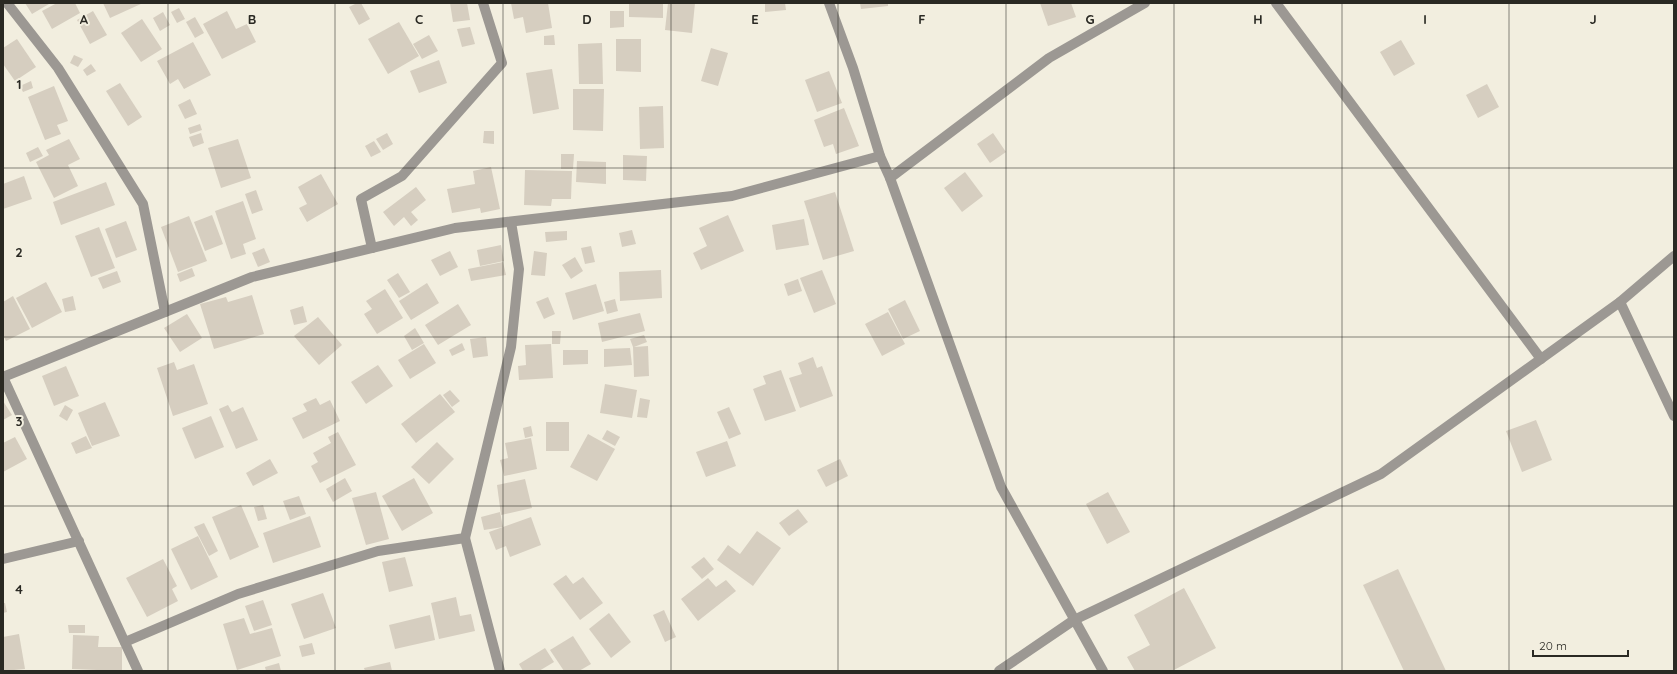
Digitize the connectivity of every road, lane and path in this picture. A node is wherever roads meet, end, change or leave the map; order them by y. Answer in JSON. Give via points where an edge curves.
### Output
{"nodes":[{"id":1,"x":7,"y":3,"type":"edge"},
{"id":2,"x":483,"y":3,"type":"edge"},
{"id":3,"x":829,"y":3,"type":"edge"},
{"id":4,"x":1145,"y":3,"type":"edge"},
{"id":5,"x":1276,"y":3,"type":"edge"},
{"id":6,"x":880,"y":156,"type":"junction"},
{"id":7,"x":890,"y":178,"type":"junction"},
{"id":8,"x":511,"y":222,"type":"junction"},
{"id":9,"x":372,"y":248,"type":"junction"},
{"id":10,"x":1674,"y":256,"type":"edge"},
{"id":11,"x":1620,"y":302,"type":"junction"},
{"id":12,"x":165,"y":312,"type":"junction"},
{"id":13,"x":1541,"y":359,"type":"junction"},
{"id":14,"x":3,"y":377,"type":"edge"},
{"id":15,"x":1674,"y":416,"type":"edge"},
{"id":16,"x":465,"y":538,"type":"junction"},
{"id":17,"x":79,"y":541,"type":"junction"},
{"id":18,"x":3,"y":559,"type":"edge"},
{"id":19,"x":1074,"y":620,"type":"junction"},
{"id":20,"x":125,"y":642,"type":"junction"},
{"id":21,"x":138,"y":671,"type":"edge"},
{"id":22,"x":500,"y":671,"type":"edge"},
{"id":23,"x":999,"y":671,"type":"edge"},
{"id":24,"x":1103,"y":671,"type":"edge"}],
"edges":[{"from":1,"to":12,"type":"street","via":[[58,68],[143,204]]},
{"from":2,"to":9,"type":"street","via":[[502,64],[402,176],[361,199]]},
{"from":3,"to":6,"type":"street","via":[[853,68]]},
{"from":4,"to":7,"type":"street","via":[[1049,58]]},
{"from":5,"to":13,"type":"street"},
{"from":6,"to":7,"type":"street"},
{"from":6,"to":8,"type":"street","via":[[732,196]]},
{"from":7,"to":19,"type":"street","via":[[1001,486]]},
{"from":8,"to":9,"type":"street","via":[[454,228]]},
{"from":8,"to":16,"type":"street","via":[[519,269],[511,347]]},
{"from":9,"to":12,"type":"street","via":[[252,277]]},
{"from":10,"to":11,"type":"street"},
{"from":11,"to":13,"type":"street"},
{"from":11,"to":15,"type":"street"},
{"from":12,"to":14,"type":"street"},
{"from":13,"to":19,"type":"street","via":[[1381,474]]},
{"from":14,"to":17,"type":"street"},
{"from":16,"to":20,"type":"street","via":[[378,552],[238,594]]},
{"from":16,"to":22,"type":"street"},
{"from":17,"to":18,"type":"street"},
{"from":17,"to":20,"type":"street"},
{"from":19,"to":23,"type":"street"},
{"from":19,"to":24,"type":"street"},
{"from":20,"to":21,"type":"street"}]}
